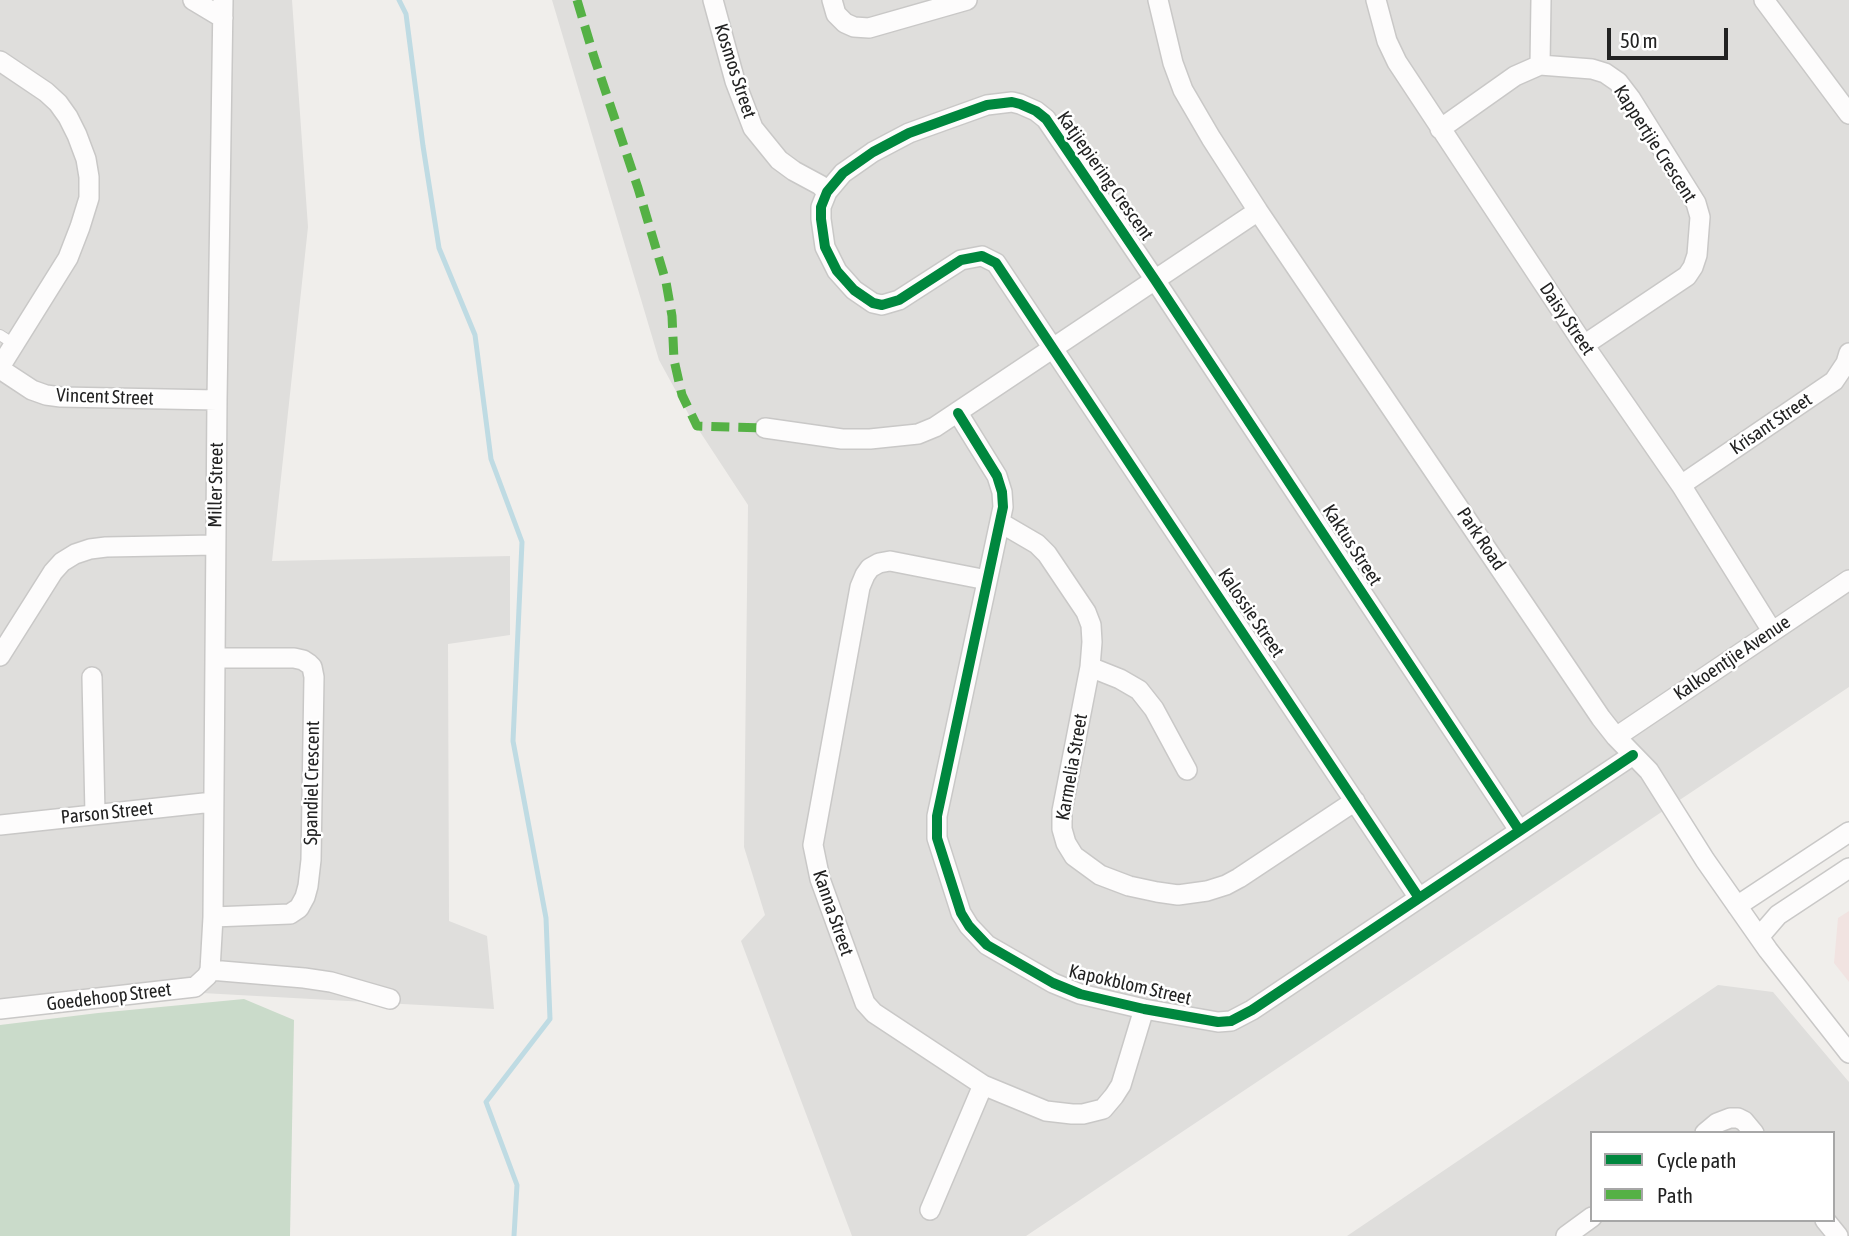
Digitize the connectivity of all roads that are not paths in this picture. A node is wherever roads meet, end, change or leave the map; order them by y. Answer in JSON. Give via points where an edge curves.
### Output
{"nodes":[{"id":1,"x":193,"y":0,"type":"edge"},
{"id":2,"x":713,"y":0,"type":"edge"},
{"id":3,"x":832,"y":0,"type":"edge"},
{"id":4,"x":967,"y":0,"type":"edge"},
{"id":5,"x":1158,"y":0,"type":"edge"},
{"id":6,"x":1376,"y":0,"type":"edge"},
{"id":7,"x":1541,"y":0,"type":"edge"},
{"id":8,"x":1764,"y":0,"type":"edge"},
{"id":9,"x":223,"y":9,"type":"edge"},
{"id":10,"x":0,"y":61,"type":"edge"},
{"id":11,"x":1540,"y":65,"type":"junction"},
{"id":12,"x":1849,"y":114,"type":"edge"},
{"id":13,"x":1440,"y":129,"type":"junction"},
{"id":14,"x":827,"y":192,"type":"junction"},
{"id":15,"x":1258,"y":211,"type":"junction"},
{"id":16,"x":1155,"y":280,"type":"junction"},
{"id":17,"x":7,"y":339,"type":"edge"},
{"id":18,"x":1584,"y":345,"type":"junction"},
{"id":19,"x":1053,"y":348,"type":"junction"},
{"id":20,"x":1849,"y":353,"type":"edge"},
{"id":21,"x":0,"y":368,"type":"edge"},
{"id":22,"x":216,"y":400,"type":"junction"},
{"id":23,"x":958,"y":413,"type":"junction"},
{"id":24,"x":765,"y":428,"type":"dead end"},
{"id":25,"x":1681,"y":485,"type":"junction"},
{"id":26,"x":1001,"y":523,"type":"junction"},
{"id":27,"x":215,"y":545,"type":"junction"},
{"id":28,"x":987,"y":580,"type":"junction"},
{"id":29,"x":1849,"y":580,"type":"edge"},
{"id":30,"x":1772,"y":631,"type":"junction"},
{"id":31,"x":0,"y":656,"type":"edge"},
{"id":32,"x":215,"y":658,"type":"junction"},
{"id":33,"x":1090,"y":667,"type":"junction"},
{"id":34,"x":92,"y":677,"type":"dead end"},
{"id":35,"x":1616,"y":737,"type":"junction"},
{"id":36,"x":1633,"y":755,"type":"junction"},
{"id":37,"x":1186,"y":770,"type":"dead end"},
{"id":38,"x":1355,"y":801,"type":"junction"},
{"id":39,"x":213,"y":802,"type":"junction"},
{"id":40,"x":95,"y":814,"type":"junction"},
{"id":41,"x":0,"y":825,"type":"edge"},
{"id":42,"x":1519,"y":830,"type":"junction"},
{"id":43,"x":1849,"y":832,"type":"edge"},
{"id":44,"x":1849,"y":868,"type":"edge"},
{"id":45,"x":1419,"y":898,"type":"junction"},
{"id":46,"x":1737,"y":906,"type":"junction"},
{"id":47,"x":213,"y":917,"type":"junction"},
{"id":48,"x":1759,"y":937,"type":"junction"},
{"id":49,"x":210,"y":970,"type":"junction"},
{"id":50,"x":390,"y":999,"type":"dead end"},
{"id":51,"x":0,"y":1009,"type":"edge"},
{"id":52,"x":1144,"y":1009,"type":"junction"},
{"id":53,"x":1849,"y":1053,"type":"edge"},
{"id":54,"x":983,"y":1085,"type":"junction"},
{"id":55,"x":1707,"y":1131,"type":"edge"},
{"id":56,"x":1752,"y":1131,"type":"edge"},
{"id":57,"x":930,"y":1210,"type":"dead end"},
{"id":58,"x":1590,"y":1218,"type":"edge"},
{"id":59,"x":1827,"y":1222,"type":"edge"},
{"id":60,"x":1566,"y":1236,"type":"edge"},
{"id":61,"x":1838,"y":1236,"type":"edge"}],
"edges":[{"from":1,"to":9,"type":"street"},
{"from":2,"to":14,"type":"street","name":"Kosmos Street","via":[[753,128],[779,160]]},
{"from":3,"to":4,"type":"street","via":[[845,23],[869,28]]},
{"from":5,"to":15,"type":"street","name":"Park Road","via":[[1183,90]]},
{"from":6,"to":13,"type":"street","name":"Daisy Street","via":[[1392,52]]},
{"from":7,"to":11,"type":"street"},
{"from":8,"to":12,"type":"street"},
{"from":9,"to":22,"type":"street","name":"Miller Street"},
{"from":10,"to":17,"type":"street","via":[[58,103],[86,159],[89,177],[89,198],[68,258]]},
{"from":11,"to":13,"type":"street","via":[[1515,76]]},
{"from":11,"to":18,"type":"street","name":"Kappertjie Crescent","via":[[1592,69],[1618,82],[1696,203],[1700,218],[1697,255],[1688,276]]},
{"from":13,"to":18,"type":"street","name":"Daisy Street"},
{"from":14,"to":16,"type":"street","name":"Katjiepiering Crescent","via":[[843,173],[909,133],[987,106],[1020,104],[1046,119]]},
{"from":14,"to":19,"type":"street","via":[[821,207],[825,247],[836,271],[854,290],[873,303],[893,303],[961,260],[988,258],[996,263]]},
{"from":15,"to":16,"type":"street"},
{"from":15,"to":35,"type":"street","name":"Park Road"},
{"from":16,"to":19,"type":"street"},
{"from":16,"to":42,"type":"street","name":"Kaktus Street"},
{"from":17,"to":21,"type":"street"},
{"from":18,"to":25,"type":"street","name":"Daisy Street"},
{"from":19,"to":23,"type":"street"},
{"from":19,"to":38,"type":"street","name":"Kalossie Street"},
{"from":20,"to":25,"type":"street","name":"Krisant Street","via":[[1834,381]]},
{"from":21,"to":22,"type":"street","name":"Vincent Street","via":[[46,395]]},
{"from":22,"to":27,"type":"street","name":"Miller Street"},
{"from":23,"to":24,"type":"street","via":[[935,428],[898,437],[842,439]]},
{"from":23,"to":26,"type":"street","name":"Kapokblom Street","via":[[997,476],[1002,492]]},
{"from":25,"to":30,"type":"street","name":"Daisy Street"},
{"from":26,"to":28,"type":"street","name":"Kapokblom Street"},
{"from":26,"to":33,"type":"street","name":"Karmelia Street","via":[[1047,554],[1086,612],[1091,625]]},
{"from":27,"to":31,"type":"street","via":[[106,547],[75,554],[53,572]]},
{"from":27,"to":32,"type":"street","name":"Miller Street"},
{"from":28,"to":52,"type":"street","name":"Kapokblom Street","via":[[937,816],[937,838],[961,913],[987,945],[1052,983]]},
{"from":28,"to":54,"type":"street","name":"Kanna Street","via":[[890,561],[870,568],[865,575],[813,845],[820,879],[865,1003]]},
{"from":29,"to":30,"type":"street","name":"Kalkoentjie Avenue"},
{"from":30,"to":35,"type":"street","name":"Kalkoentjie Avenue"},
{"from":32,"to":39,"type":"street","name":"Miller Street"},
{"from":32,"to":47,"type":"street","name":"Spandiel Crescent","via":[[294,658],[309,664],[314,677],[311,860],[305,897],[290,914]]},
{"from":33,"to":37,"type":"street","via":[[1139,690]]},
{"from":33,"to":38,"type":"street","name":"Karmelia Street","via":[[1062,830],[1074,856],[1100,875],[1157,892],[1208,891],[1239,878]]},
{"from":34,"to":40,"type":"street"},
{"from":35,"to":36,"type":"street","name":"Park Road"},
{"from":36,"to":42,"type":"street","name":"Kapokblom Street"},
{"from":36,"to":46,"type":"street","name":"Park Road","via":[[1649,771]]},
{"from":38,"to":45,"type":"street","name":"Kalossie Street"},
{"from":39,"to":40,"type":"street","name":"Parson Street"},
{"from":39,"to":47,"type":"street","name":"Miller Street"},
{"from":40,"to":41,"type":"street","name":"Parson Street"},
{"from":42,"to":45,"type":"street","name":"Kapokblom Street"},
{"from":43,"to":46,"type":"street"},
{"from":44,"to":48,"type":"street","via":[[1778,915]]},
{"from":45,"to":52,"type":"street","name":"Kapokblom Street","via":[[1231,1021]]},
{"from":46,"to":48,"type":"street","name":"Park Road"},
{"from":47,"to":49,"type":"street","name":"Miller Street"},
{"from":48,"to":53,"type":"street","name":"Park Road"},
{"from":49,"to":50,"type":"street","via":[[331,982]]},
{"from":49,"to":51,"type":"street","name":"Goedehoop Street","via":[[195,987]]},
{"from":52,"to":54,"type":"street","name":"Kanna Street","via":[[1121,1085],[1103,1109],[1053,1113]]},
{"from":54,"to":57,"type":"street"},
{"from":55,"to":56,"type":"street","via":[[1730,1118],[1744,1121]]},
{"from":58,"to":60,"type":"street"},
{"from":59,"to":61,"type":"street"}]}
